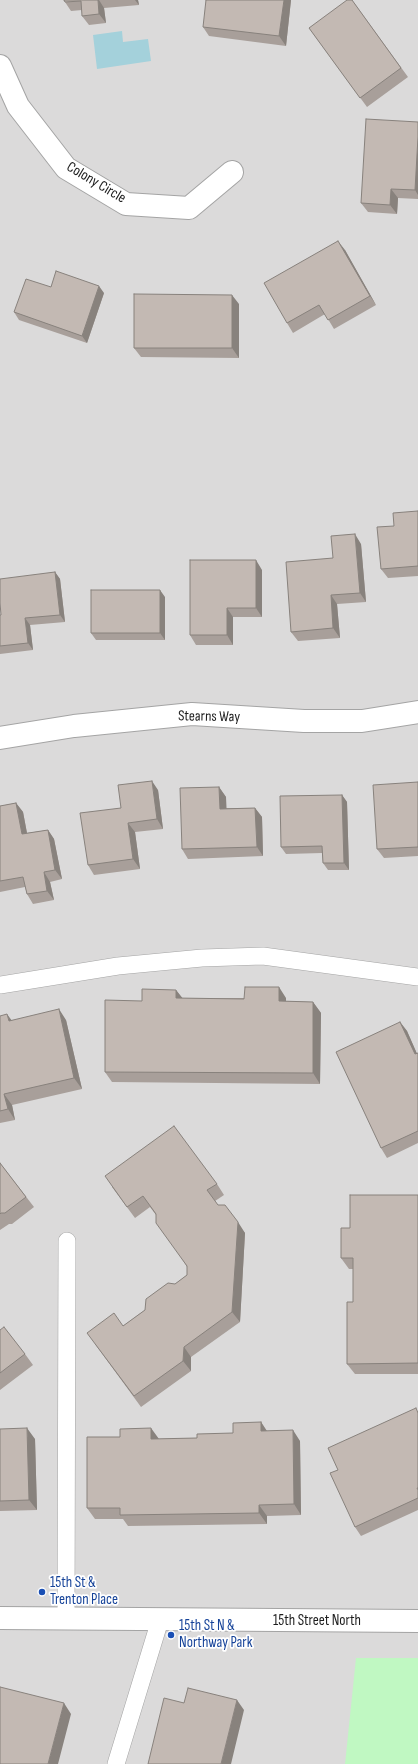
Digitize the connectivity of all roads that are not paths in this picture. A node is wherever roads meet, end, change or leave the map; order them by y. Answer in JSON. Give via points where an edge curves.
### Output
{"nodes":[{"id":1,"x":0,"y":66,"type":"edge"},
{"id":2,"x":232,"y":172,"type":"dead end"},
{"id":3,"x":418,"y":712,"type":"edge"},
{"id":4,"x":0,"y":738,"type":"edge"},
{"id":5,"x":418,"y":977,"type":"edge"},
{"id":6,"x":0,"y":985,"type":"edge"},
{"id":7,"x":67,"y":1241,"type":"dead end"},
{"id":8,"x":0,"y":1618,"type":"edge"},
{"id":9,"x":66,"y":1619,"type":"junction"},
{"id":10,"x":160,"y":1620,"type":"junction"},
{"id":11,"x":418,"y":1621,"type":"edge"},
{"id":12,"x":116,"y":1764,"type":"edge"}],
"edges":[{"from":1,"to":2,"type":"street","name":"Colony Circle","via":[[18,106],[66,168],[126,204],[189,208]]},
{"from":3,"to":4,"type":"street","name":"Stearns Way","via":[[362,721],[304,721],[192,714],[74,726]]},
{"from":5,"to":6,"type":"lane","via":[[263,956],[202,958],[118,966]]},
{"from":7,"to":9,"type":"lane"},
{"from":8,"to":9,"type":"street","name":"15th Street North"},
{"from":9,"to":10,"type":"street","name":"15th Street North"},
{"from":10,"to":11,"type":"street","name":"15th Street North"},
{"from":10,"to":12,"type":"lane"}]}
